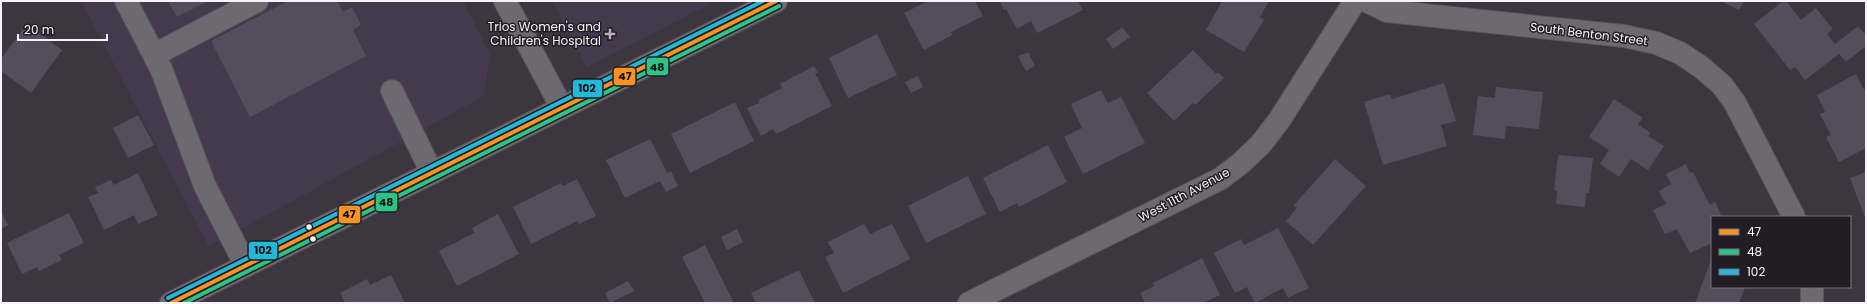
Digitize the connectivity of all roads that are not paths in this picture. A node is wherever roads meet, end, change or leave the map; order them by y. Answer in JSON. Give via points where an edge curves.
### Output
{"nodes":[{"id":1,"x":126,"y":1,"type":"edge"},
{"id":2,"x":257,"y":1,"type":"edge"},
{"id":3,"x":505,"y":1,"type":"edge"},
{"id":4,"x":776,"y":1,"type":"edge"},
{"id":5,"x":1355,"y":1,"type":"edge"},
{"id":6,"x":1366,"y":1,"type":"edge"},
{"id":7,"x":154,"y":55,"type":"junction"},
{"id":8,"x":392,"y":91,"type":"dead end"},
{"id":9,"x":562,"y":108,"type":"junction"},
{"id":10,"x":432,"y":173,"type":"junction"},
{"id":11,"x":1793,"y":216,"type":"edge"},
{"id":12,"x":246,"y":266,"type":"junction"},
{"id":13,"x":1812,"y":288,"type":"edge"},
{"id":14,"x":171,"y":303,"type":"edge"},
{"id":15,"x":969,"y":303,"type":"edge"},
{"id":16,"x":1812,"y":303,"type":"edge"}],
"edges":[{"from":1,"to":7,"type":"street"},
{"from":2,"to":7,"type":"street"},
{"from":3,"to":9,"type":"street"},
{"from":4,"to":9,"type":"main road"},
{"from":5,"to":15,"type":"street","name":"West 11th Avenue","via":[[1280,119],[1261,144],[1241,163],[1220,179]]},
{"from":6,"to":11,"type":"street","name":"South Benton Street","via":[[1387,11],[1624,36],[1656,43],[1680,53],[1722,85],[1735,103]]},
{"from":7,"to":12,"type":"street","via":[[205,186]]},
{"from":8,"to":10,"type":"street"},
{"from":9,"to":10,"type":"main road"},
{"from":10,"to":12,"type":"main road"},
{"from":12,"to":14,"type":"main road"},
{"from":13,"to":16,"type":"street"}]}
